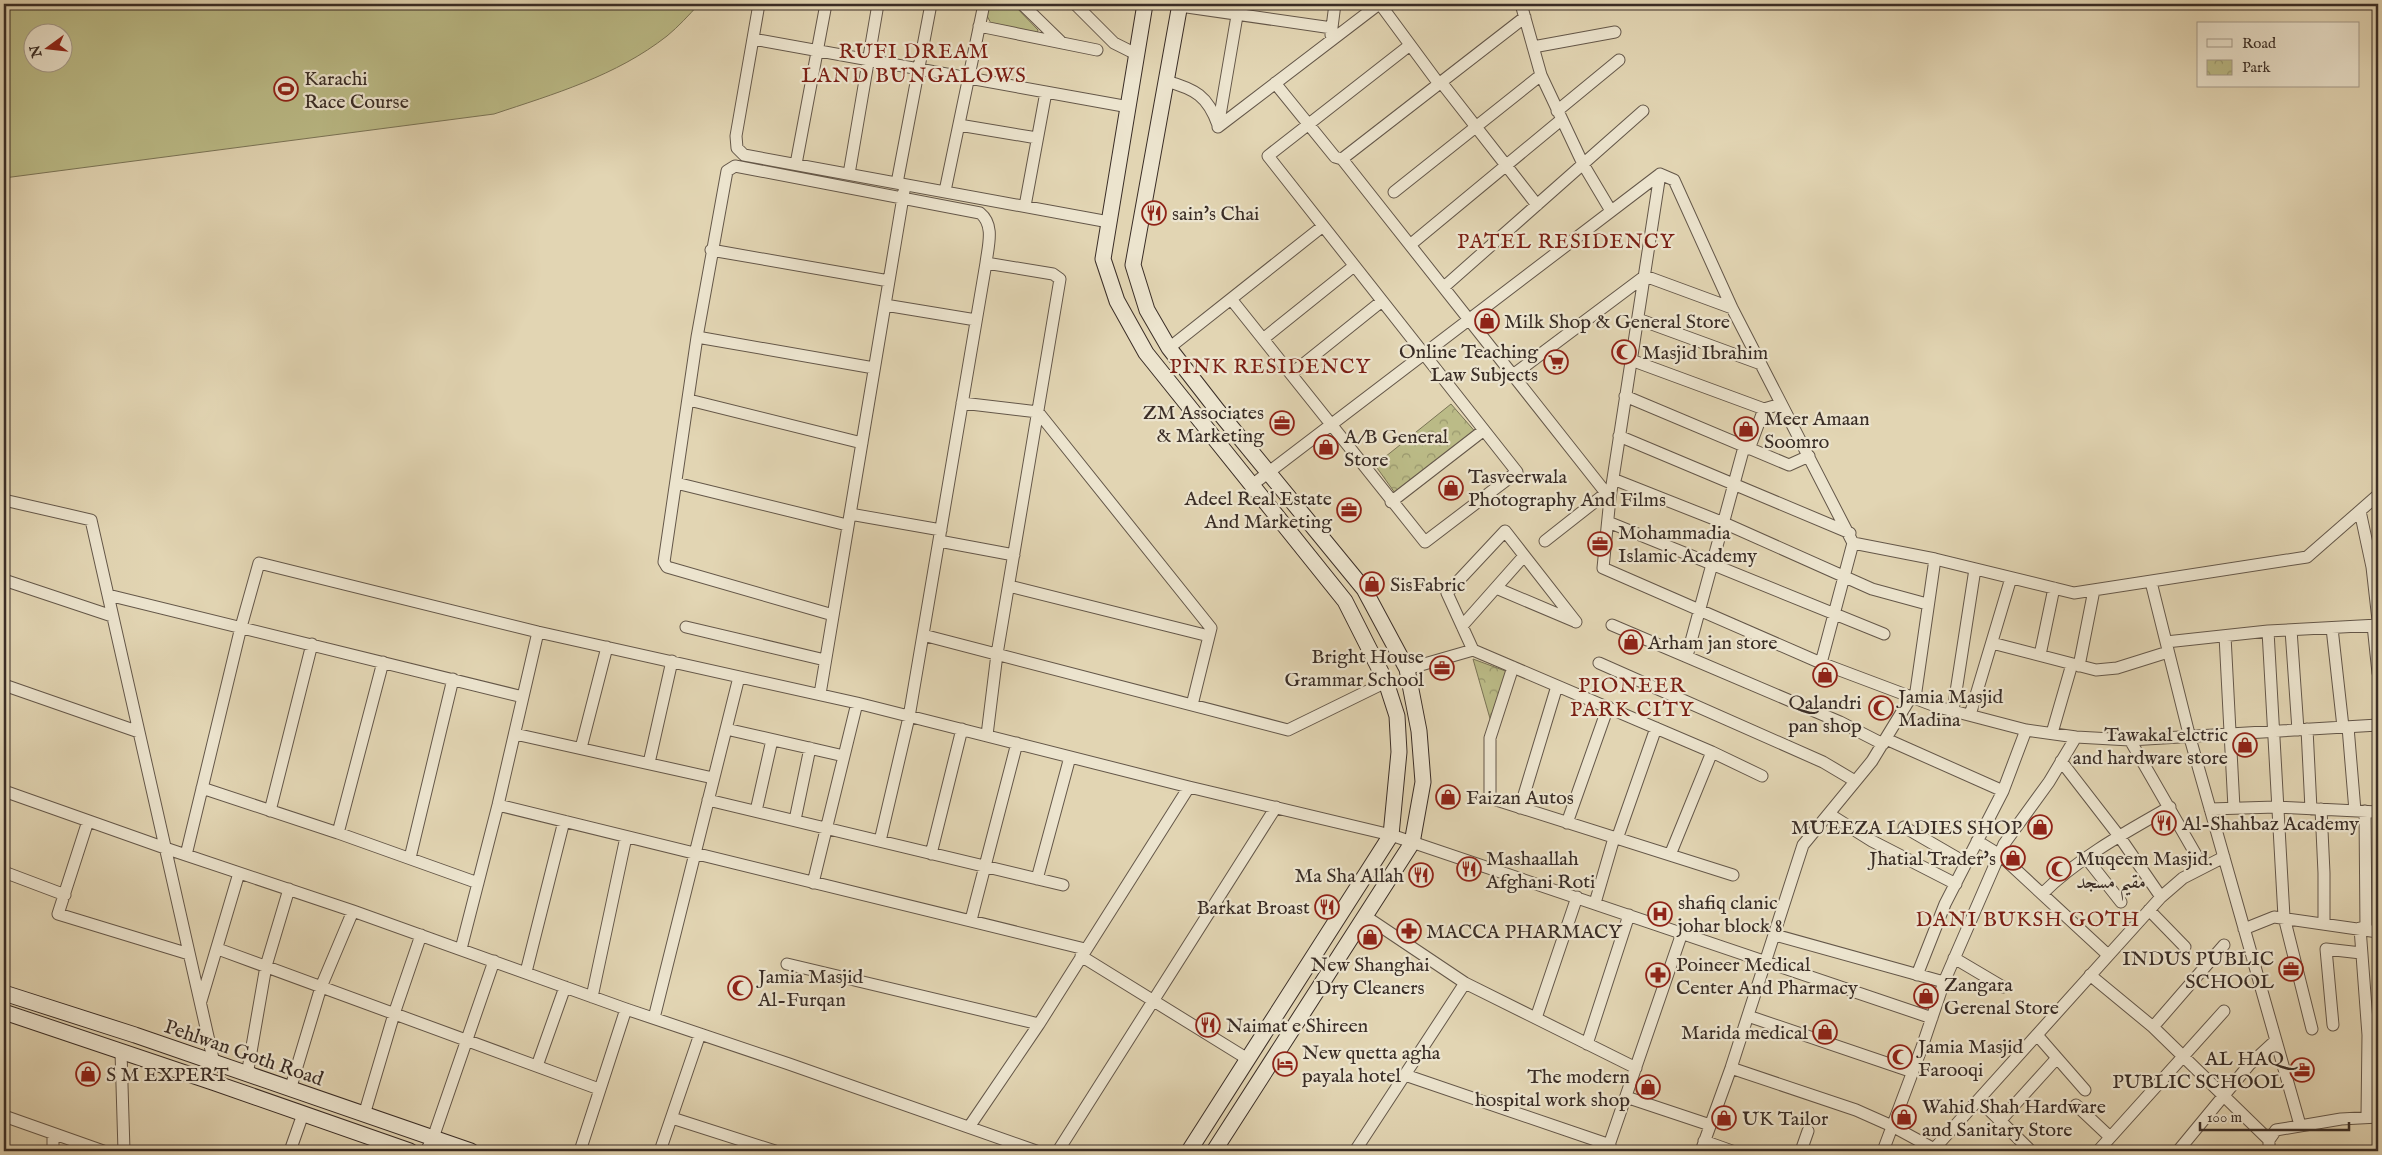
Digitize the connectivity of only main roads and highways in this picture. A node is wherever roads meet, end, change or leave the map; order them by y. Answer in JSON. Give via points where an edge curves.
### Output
{"nodes":[{"id":1,"x":1146,"y":4,"type":"edge"},
{"id":2,"x":1180,"y":5,"type":"edge"},
{"id":3,"x":4,"y":993,"type":"edge"},
{"id":4,"x":4,"y":1012,"type":"edge"},
{"id":5,"x":429,"y":1145,"type":"edge"},
{"id":6,"x":400,"y":1150,"type":"edge"},
{"id":7,"x":471,"y":1151,"type":"edge"},
{"id":8,"x":1188,"y":1151,"type":"edge"},
{"id":9,"x":1214,"y":1151,"type":"edge"}],
"edges":[{"from":1,"to":8,"type":"main road","via":[[1103,259],[1117,301],[1146,353],[1345,601],[1386,682],[1397,716],[1399,752],[1391,834]]},
{"from":2,"to":9,"type":"main road","via":[[1133,265],[1148,310],[1169,348],[1364,589],[1406,669],[1419,731],[1423,782],[1412,844]]},
{"from":3,"to":5,"type":"main road","name":"Pehlwan Goth Road","via":[[364,1115]]},
{"from":4,"to":6,"type":"main road","name":"Pehlwan Goth Road"},
{"from":5,"to":7,"type":"main road","name":"Pehlwan Goth Road"}]}
